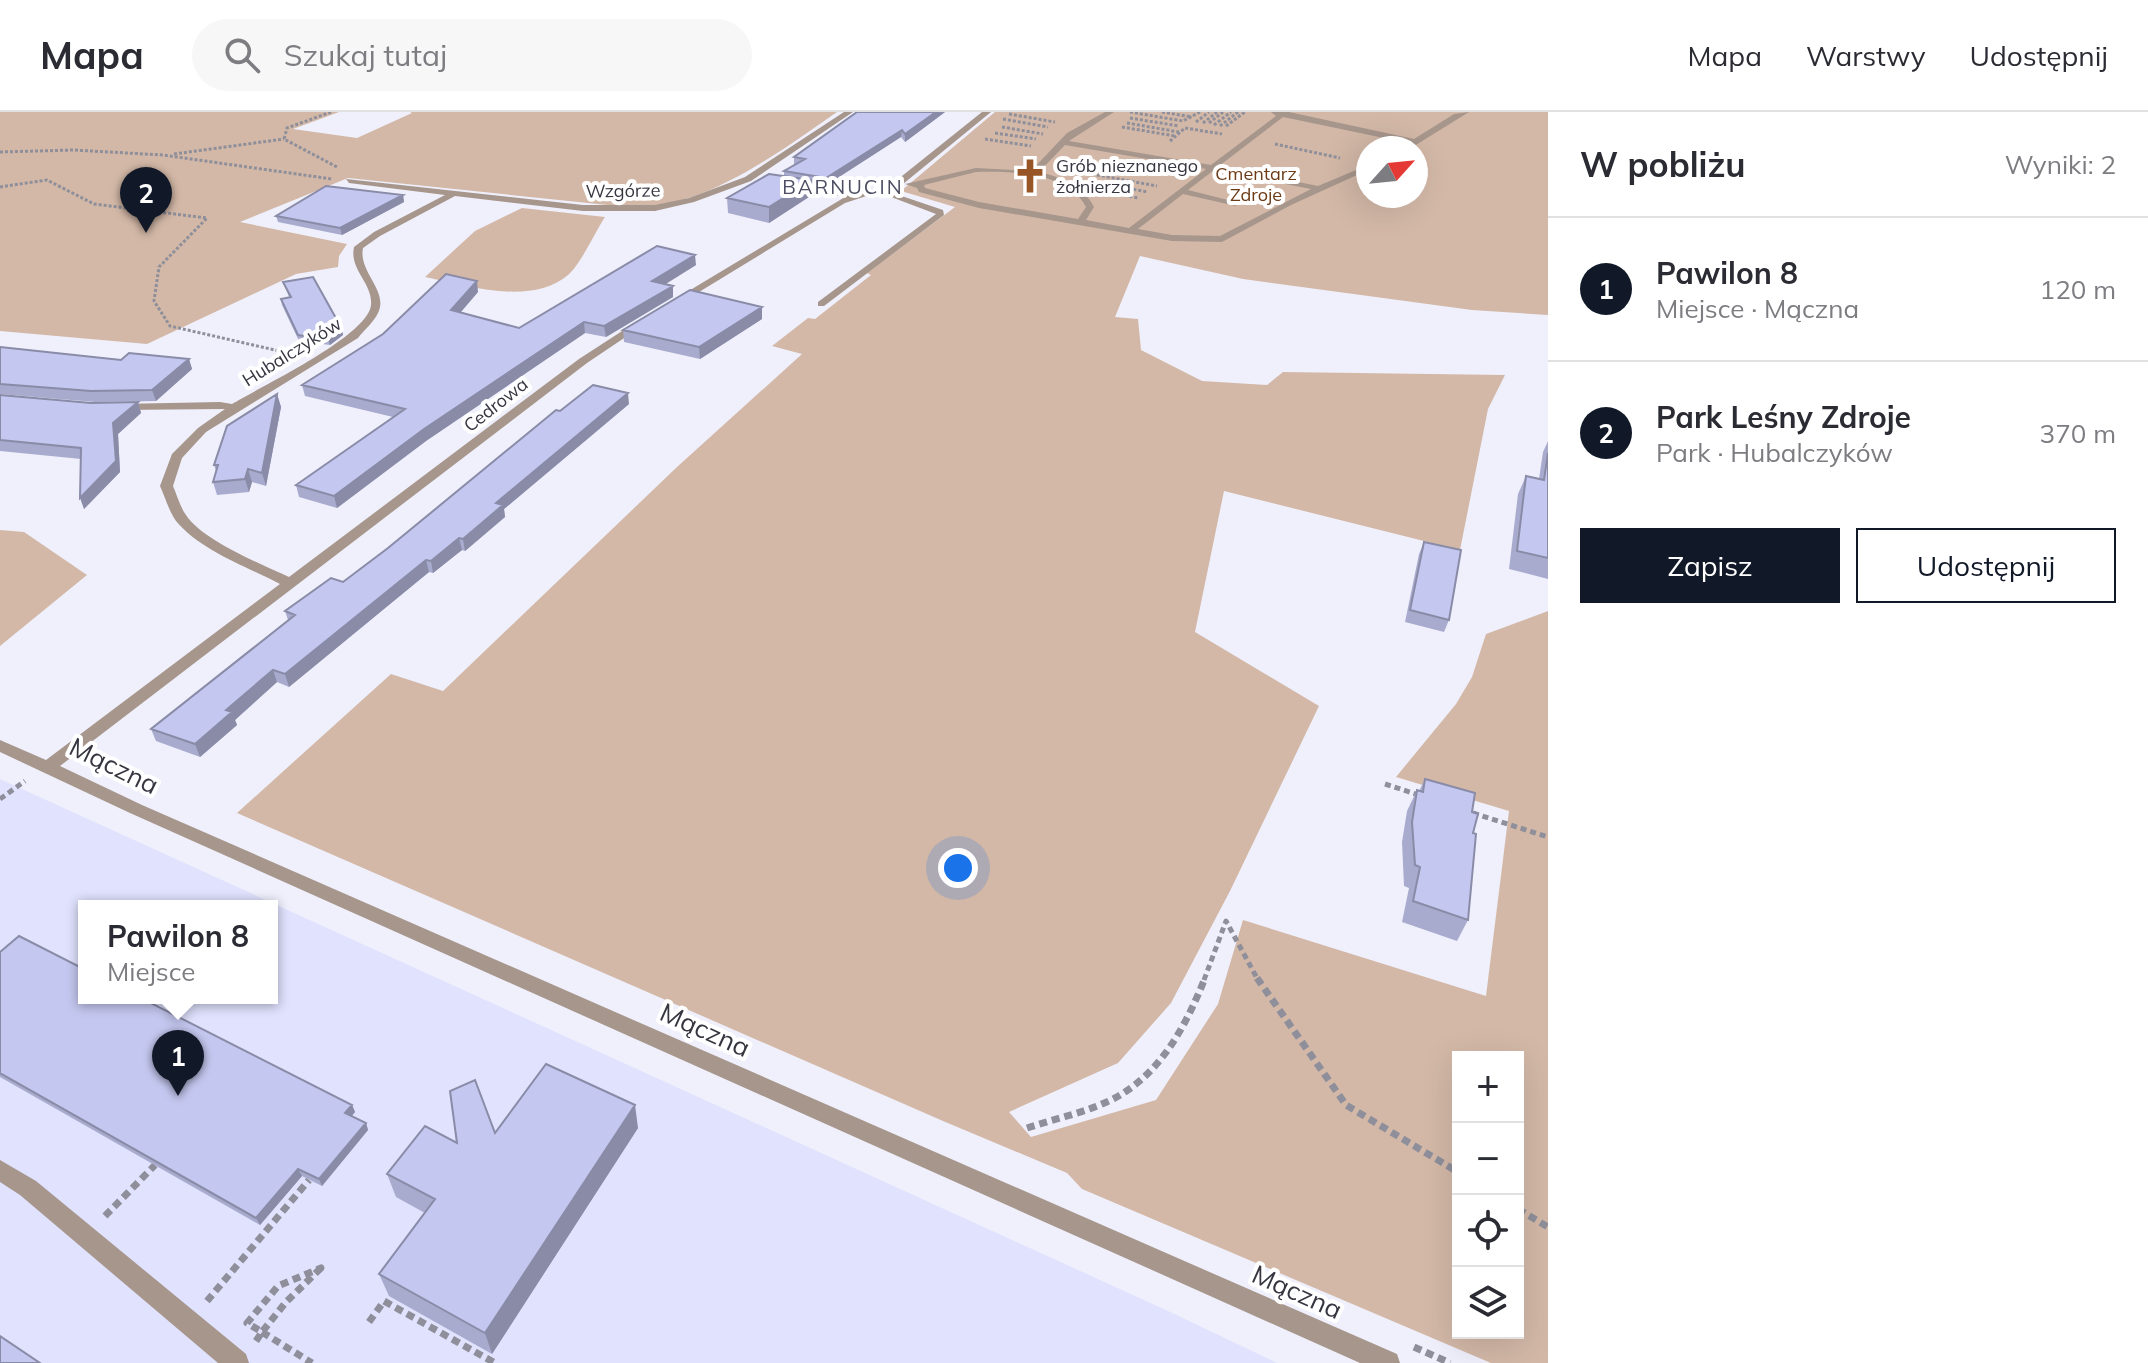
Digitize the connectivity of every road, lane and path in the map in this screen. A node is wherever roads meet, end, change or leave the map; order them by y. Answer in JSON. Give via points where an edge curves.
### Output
{"nodes":[{"id":1,"x":331,"y":112,"type":"edge"},
{"id":2,"x":849,"y":112,"type":"edge"},
{"id":3,"x":987,"y":112,"type":"edge"},
{"id":4,"x":1130,"y":112,"type":"edge"},
{"id":5,"x":1162,"y":112,"type":"edge"},
{"id":6,"x":1200,"y":112,"type":"edge"},
{"id":7,"x":1209,"y":112,"type":"edge"},
{"id":8,"x":1217,"y":112,"type":"edge"},
{"id":9,"x":1223,"y":112,"type":"edge"},
{"id":10,"x":1231,"y":112,"type":"edge"},
{"id":11,"x":1238,"y":112,"type":"edge"},
{"id":12,"x":1245,"y":112,"type":"edge"},
{"id":13,"x":1268,"y":112,"type":"edge"},
{"id":14,"x":1465,"y":112,"type":"edge"},
{"id":15,"x":1283,"y":113,"type":"edge"},
{"id":16,"x":1105,"y":115,"type":"edge"},
{"id":17,"x":1192,"y":117,"type":"junction"},
{"id":18,"x":1001,"y":119,"type":"dead end"},
{"id":19,"x":1089,"y":122,"type":"junction"},
{"id":20,"x":1196,"y":122,"type":"dead end"},
{"id":21,"x":1203,"y":123,"type":"dead end"},
{"id":22,"x":1209,"y":123,"type":"dead end"},
{"id":23,"x":1214,"y":125,"type":"dead end"},
{"id":24,"x":997,"y":126,"type":"dead end"},
{"id":25,"x":1179,"y":126,"type":"dead end"},
{"id":26,"x":1220,"y":126,"type":"dead end"},
{"id":27,"x":1226,"y":126,"type":"dead end"},
{"id":28,"x":990,"y":132,"type":"dead end"},
{"id":29,"x":1179,"y":132,"type":"dead end"},
{"id":30,"x":1175,"y":136,"type":"dead end"},
{"id":31,"x":1388,"y":136,"type":"edge"},
{"id":32,"x":1426,"y":136,"type":"edge"},
{"id":33,"x":284,"y":139,"type":"junction"},
{"id":34,"x":980,"y":139,"type":"dead end"},
{"id":35,"x":1064,"y":141,"type":"junction"},
{"id":36,"x":0,"y":152,"type":"edge"},
{"id":37,"x":163,"y":155,"type":"junction"},
{"id":38,"x":1040,"y":164,"type":"junction"},
{"id":39,"x":1211,"y":167,"type":"junction"},
{"id":40,"x":1356,"y":172,"type":"edge"},
{"id":41,"x":1033,"y":174,"type":"junction"},
{"id":42,"x":748,"y":179,"type":"junction"},
{"id":43,"x":349,"y":181,"type":"joint"},
{"id":44,"x":763,"y":182,"type":"edge"},
{"id":45,"x":904,"y":183,"type":"junction"},
{"id":46,"x":779,"y":184,"type":"edge"},
{"id":47,"x":1066,"y":184,"type":"junction"},
{"id":48,"x":374,"y":185,"type":"junction"},
{"id":49,"x":0,"y":187,"type":"edge"},
{"id":50,"x":1319,"y":189,"type":"junction"},
{"id":51,"x":881,"y":190,"type":"junction"},
{"id":52,"x":1181,"y":191,"type":"junction"},
{"id":53,"x":452,"y":194,"type":"junction"},
{"id":54,"x":856,"y":196,"type":"junction"},
{"id":55,"x":1167,"y":203,"type":"junction"},
{"id":56,"x":1233,"y":204,"type":"dead end"},
{"id":57,"x":1080,"y":222,"type":"junction"},
{"id":58,"x":1130,"y":231,"type":"junction"},
{"id":59,"x":821,"y":304,"type":"dead end"},
{"id":60,"x":669,"y":306,"type":"edge"},
{"id":61,"x":655,"y":314,"type":"edge"},
{"id":62,"x":318,"y":360,"type":"junction"},
{"id":63,"x":110,"y":408,"type":"edge"},
{"id":64,"x":234,"y":408,"type":"junction"},
{"id":65,"x":289,"y":583,"type":"junction"},
{"id":66,"x":0,"y":745,"type":"edge"},
{"id":67,"x":49,"y":766,"type":"junction"},
{"id":68,"x":1385,"y":784,"type":"dead end"},
{"id":69,"x":1429,"y":799,"type":"edge"},
{"id":70,"x":1459,"y":808,"type":"edge"},
{"id":71,"x":1548,"y":837,"type":"edge"},
{"id":72,"x":1027,"y":1128,"type":"dead end"},
{"id":73,"x":155,"y":1165,"type":"edge"},
{"id":74,"x":1452,"y":1168,"type":"edge"},
{"id":75,"x":0,"y":1170,"type":"edge"},
{"id":76,"x":309,"y":1180,"type":"edge"},
{"id":77,"x":1524,"y":1213,"type":"edge"},
{"id":78,"x":1548,"y":1227,"type":"edge"},
{"id":79,"x":86,"y":1236,"type":"junction"},
{"id":80,"x":189,"y":1322,"type":"junction"},
{"id":81,"x":369,"y":1322,"type":"dead end"},
{"id":82,"x":262,"y":1332,"type":"junction"},
{"id":83,"x":1406,"y":1344,"type":"dead end"},
{"id":84,"x":237,"y":1363,"type":"edge"},
{"id":85,"x":312,"y":1363,"type":"edge"},
{"id":86,"x":495,"y":1363,"type":"edge"},
{"id":87,"x":1388,"y":1363,"type":"edge"},
{"id":88,"x":1450,"y":1363,"type":"edge"}],
"edges":[{"from":1,"to":33,"type":"path","via":[[287,128]]},
{"from":2,"to":42,"type":"street","name":"Wzgórze"},
{"from":3,"to":45,"type":"street"},
{"from":4,"to":17,"type":"path","via":[[1183,121]]},
{"from":5,"to":17,"type":"path"},
{"from":6,"to":17,"type":"path"},
{"from":7,"to":20,"type":"path"},
{"from":8,"to":21,"type":"path"},
{"from":9,"to":22,"type":"path"},
{"from":10,"to":23,"type":"path"},
{"from":11,"to":26,"type":"path"},
{"from":12,"to":27,"type":"path"},
{"from":13,"to":15,"type":"street"},
{"from":14,"to":32,"type":"street"},
{"from":15,"to":31,"type":"street"},
{"from":15,"to":39,"type":"street"},
{"from":16,"to":19,"type":"street"},
{"from":16,"to":25,"type":"path"},
{"from":16,"to":29,"type":"path"},
{"from":18,"to":35,"type":"path"},
{"from":19,"to":30,"type":"path"},
{"from":19,"to":35,"type":"street"},
{"from":24,"to":35,"type":"path"},
{"from":28,"to":35,"type":"path"},
{"from":33,"to":37,"type":"path"},
{"from":33,"to":48,"type":"path"},
{"from":34,"to":35,"type":"path"},
{"from":35,"to":38,"type":"street"},
{"from":35,"to":39,"type":"street"},
{"from":36,"to":37,"type":"path"},
{"from":37,"to":43,"type":"path"},
{"from":38,"to":41,"type":"street"},
{"from":38,"to":52,"type":"path"},
{"from":39,"to":50,"type":"street"},
{"from":39,"to":52,"type":"street"},
{"from":40,"to":50,"type":"street"},
{"from":41,"to":45,"type":"street","via":[[983,170]]},
{"from":41,"to":47,"type":"street"},
{"from":42,"to":44,"type":"street"},
{"from":42,"to":53,"type":"street","name":"Wzgórze","via":[[691,200],[643,209]]},
{"from":43,"to":48,"type":"street","name":"Wzgórze"},
{"from":45,"to":51,"type":"street"},
{"from":45,"to":57,"type":"street","via":[[979,205]]},
{"from":46,"to":54,"type":"street"},
{"from":47,"to":55,"type":"path"},
{"from":47,"to":57,"type":"street","via":[[1090,202]]},
{"from":48,"to":53,"type":"street","name":"Wzgórze"},
{"from":49,"to":62,"type":"path","via":[[47,180],[94,204],[207,218],[159,267],[154,301],[170,326]]},
{"from":50,"to":58,"type":"street","via":[[1222,239]]},
{"from":51,"to":54,"type":"street"},
{"from":51,"to":59,"type":"lane","via":[[940,215]]},
{"from":52,"to":55,"type":"street"},
{"from":52,"to":56,"type":"street"},
{"from":53,"to":62,"type":"street","name":"Hubalczyków","via":[[359,247],[357,262],[375,295],[373,314],[352,338]]},
{"from":54,"to":60,"type":"street"},
{"from":55,"to":58,"type":"street"},
{"from":57,"to":58,"type":"street"},
{"from":61,"to":65,"type":"street","name":"Cedrowa","via":[[583,361]]},
{"from":62,"to":64,"type":"street","name":"Hubalczyków"},
{"from":63,"to":64,"type":"street","name":"Hubalczyków"},
{"from":64,"to":65,"type":"street","name":"Hubalczyków","via":[[196,434],[170,465],[170,503],[205,537]]},
{"from":65,"to":67,"type":"street","name":"Cedrowa"},
{"from":66,"to":67,"type":"street","name":"Mączna"},
{"from":67,"to":87,"type":"street","name":"Mączna"},
{"from":68,"to":69,"type":"path"},
{"from":70,"to":71,"type":"path"},
{"from":72,"to":74,"type":"path","via":[[1111,1100],[1151,1071],[1192,1015],[1226,921],[1260,985],[1346,1105]]},
{"from":73,"to":79,"type":"path"},
{"from":75,"to":79,"type":"street"},
{"from":76,"to":80,"type":"path"},
{"from":77,"to":78,"type":"path"},
{"from":79,"to":80,"type":"street"},
{"from":80,"to":84,"type":"street"},
{"from":81,"to":86,"type":"path","via":[[384,1301]]},
{"from":82,"to":82,"type":"path","via":[[296,1292],[321,1268],[278,1286],[247,1323]]},
{"from":82,"to":85,"type":"path"},
{"from":83,"to":88,"type":"path"}]}
